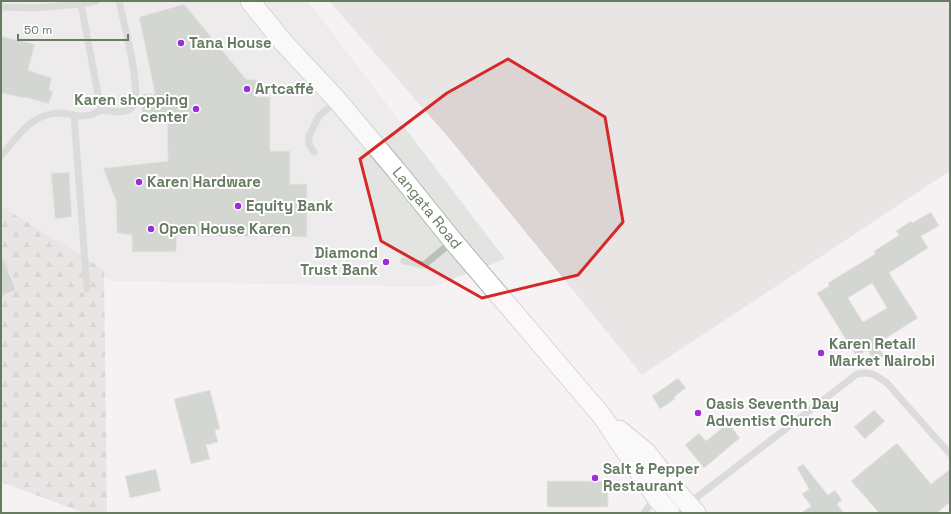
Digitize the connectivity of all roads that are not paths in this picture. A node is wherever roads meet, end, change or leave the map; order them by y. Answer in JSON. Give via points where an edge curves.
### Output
{"nodes":[{"id":1,"x":96,"y":1,"type":"edge"},
{"id":2,"x":119,"y":1,"type":"edge"},
{"id":3,"x":250,"y":1,"type":"edge"},
{"id":4,"x":82,"y":4,"type":"junction"},
{"id":5,"x":1,"y":7,"type":"edge"},
{"id":6,"x":337,"y":100,"type":"junction"},
{"id":7,"x":101,"y":110,"type":"junction"},
{"id":8,"x":74,"y":115,"type":"junction"},
{"id":9,"x":314,"y":152,"type":"dead end"},
{"id":10,"x":1,"y":156,"type":"edge"},
{"id":11,"x":453,"y":241,"type":"junction"},
{"id":12,"x":404,"y":261,"type":"dead end"},
{"id":13,"x":87,"y":289,"type":"dead end"},
{"id":14,"x":602,"y":416,"type":"junction"},
{"id":15,"x":950,"y":454,"type":"edge"},
{"id":16,"x":656,"y":497,"type":"junction"},
{"id":17,"x":692,"y":509,"type":"edge"},
{"id":18,"x":644,"y":513,"type":"edge"},
{"id":19,"x":670,"y":513,"type":"edge"}],
"edges":[{"from":1,"to":4,"type":"lane"},
{"from":2,"to":7,"type":"lane","via":[[134,73],[136,99],[133,107],[127,111]]},
{"from":3,"to":6,"type":"main road","name":"Langata Road","via":[[283,42]]},
{"from":4,"to":5,"type":"lane","via":[[33,8]]},
{"from":4,"to":7,"type":"lane"},
{"from":6,"to":9,"type":"lane","via":[[319,116],[309,136],[309,144]]},
{"from":6,"to":11,"type":"main road","name":"Langata Road"},
{"from":7,"to":8,"type":"lane","via":[[89,115]]},
{"from":8,"to":10,"type":"lane","via":[[55,113],[38,117]]},
{"from":8,"to":13,"type":"lane"},
{"from":11,"to":12,"type":"lane","via":[[424,265]]},
{"from":11,"to":14,"type":"main road","name":"Langata Road"},
{"from":14,"to":16,"type":"main road","name":"Langata Road"},
{"from":14,"to":17,"type":"main road","name":"Langata Road","via":[[646,452]]},
{"from":15,"to":17,"type":"lane","via":[[886,382],[866,372],[857,374]]},
{"from":16,"to":18,"type":"lane"},
{"from":16,"to":19,"type":"main road","name":"Langata Road"}]}
